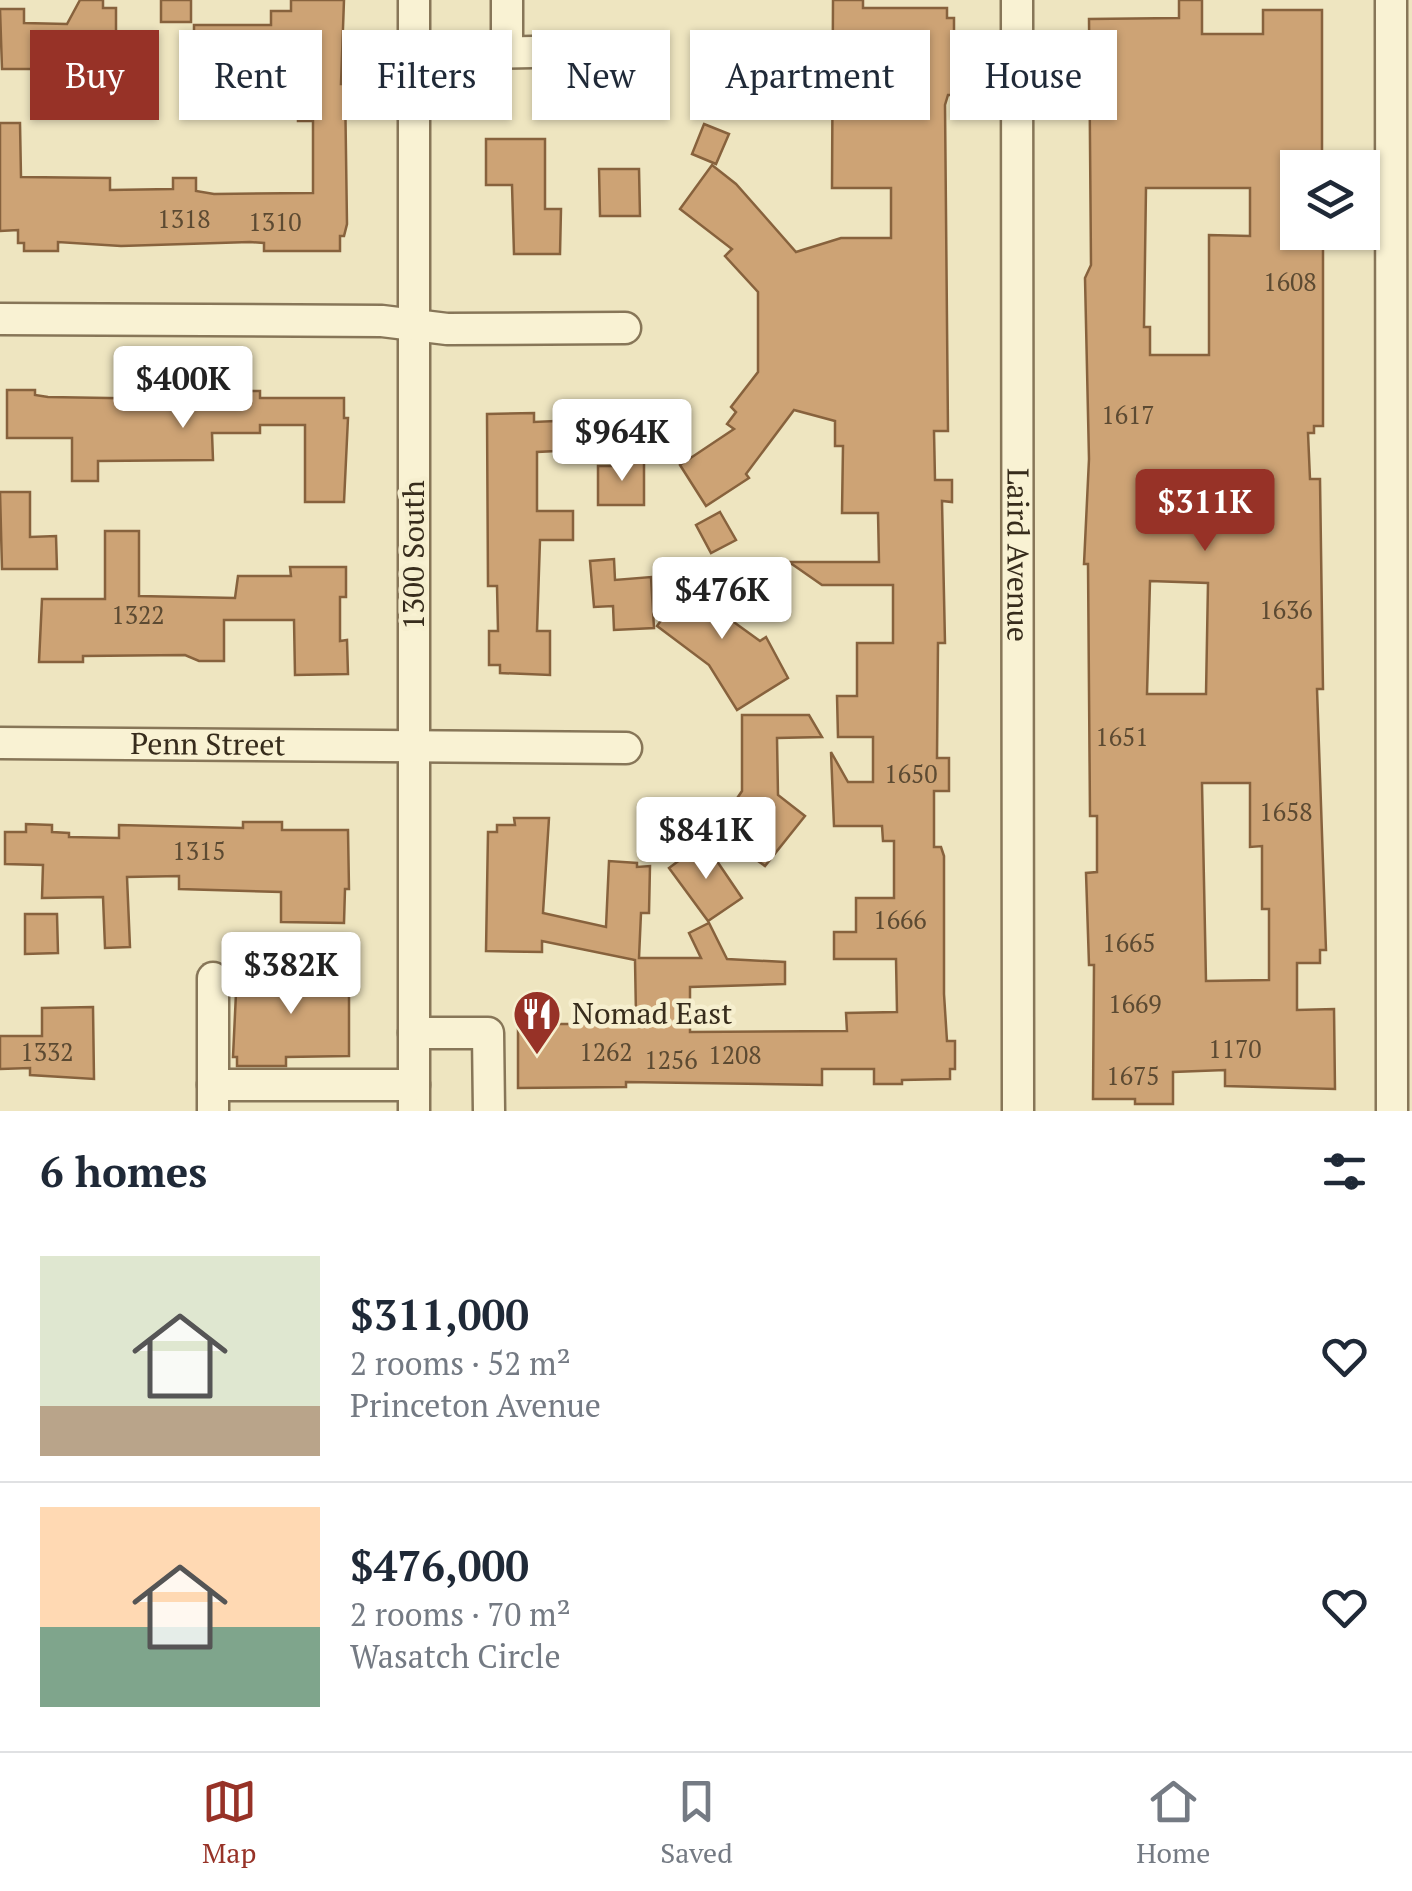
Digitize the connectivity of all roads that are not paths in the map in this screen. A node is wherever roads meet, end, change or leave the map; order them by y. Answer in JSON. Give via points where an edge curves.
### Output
{"nodes":[{"id":1,"x":414,"y":0,"type":"edge"},
{"id":2,"x":507,"y":0,"type":"edge"},
{"id":3,"x":1017,"y":0,"type":"edge"},
{"id":4,"x":1391,"y":0,"type":"edge"},
{"id":5,"x":414,"y":30,"type":"edge"},
{"id":6,"x":512,"y":52,"type":"edge"},
{"id":7,"x":414,"y":120,"type":"edge"},
{"id":8,"x":0,"y":320,"type":"edge"},
{"id":9,"x":414,"y":324,"type":"junction"},
{"id":10,"x":624,"y":328,"type":"dead end"},
{"id":11,"x":0,"y":744,"type":"edge"},
{"id":12,"x":414,"y":747,"type":"junction"},
{"id":13,"x":626,"y":748,"type":"dead end"},
{"id":14,"x":213,"y":978,"type":"dead end"},
{"id":15,"x":414,"y":1033,"type":"junction"},
{"id":16,"x":213,"y":1098,"type":"edge"},
{"id":17,"x":414,"y":1098,"type":"edge"},
{"id":18,"x":489,"y":1111,"type":"edge"},
{"id":19,"x":1018,"y":1111,"type":"edge"},
{"id":20,"x":1392,"y":1111,"type":"edge"}],
"edges":[{"from":1,"to":5,"type":"street","name":"1300 South"},
{"from":2,"to":6,"type":"street","via":[[520,52]]},
{"from":3,"to":19,"type":"street","name":"Laird Avenue"},
{"from":4,"to":20,"type":"street"},
{"from":7,"to":9,"type":"street","name":"1300 South"},
{"from":8,"to":9,"type":"street"},
{"from":9,"to":10,"type":"street"},
{"from":9,"to":12,"type":"street","name":"1300 South"},
{"from":11,"to":12,"type":"street","name":"Penn Street"},
{"from":12,"to":13,"type":"street","name":"Penn Street"},
{"from":12,"to":15,"type":"street","name":"1300 South"},
{"from":14,"to":16,"type":"street"},
{"from":15,"to":17,"type":"street","name":"1300 South"},
{"from":15,"to":18,"type":"street","via":[[488,1033]]},
{"from":16,"to":17,"type":"street"}]}
